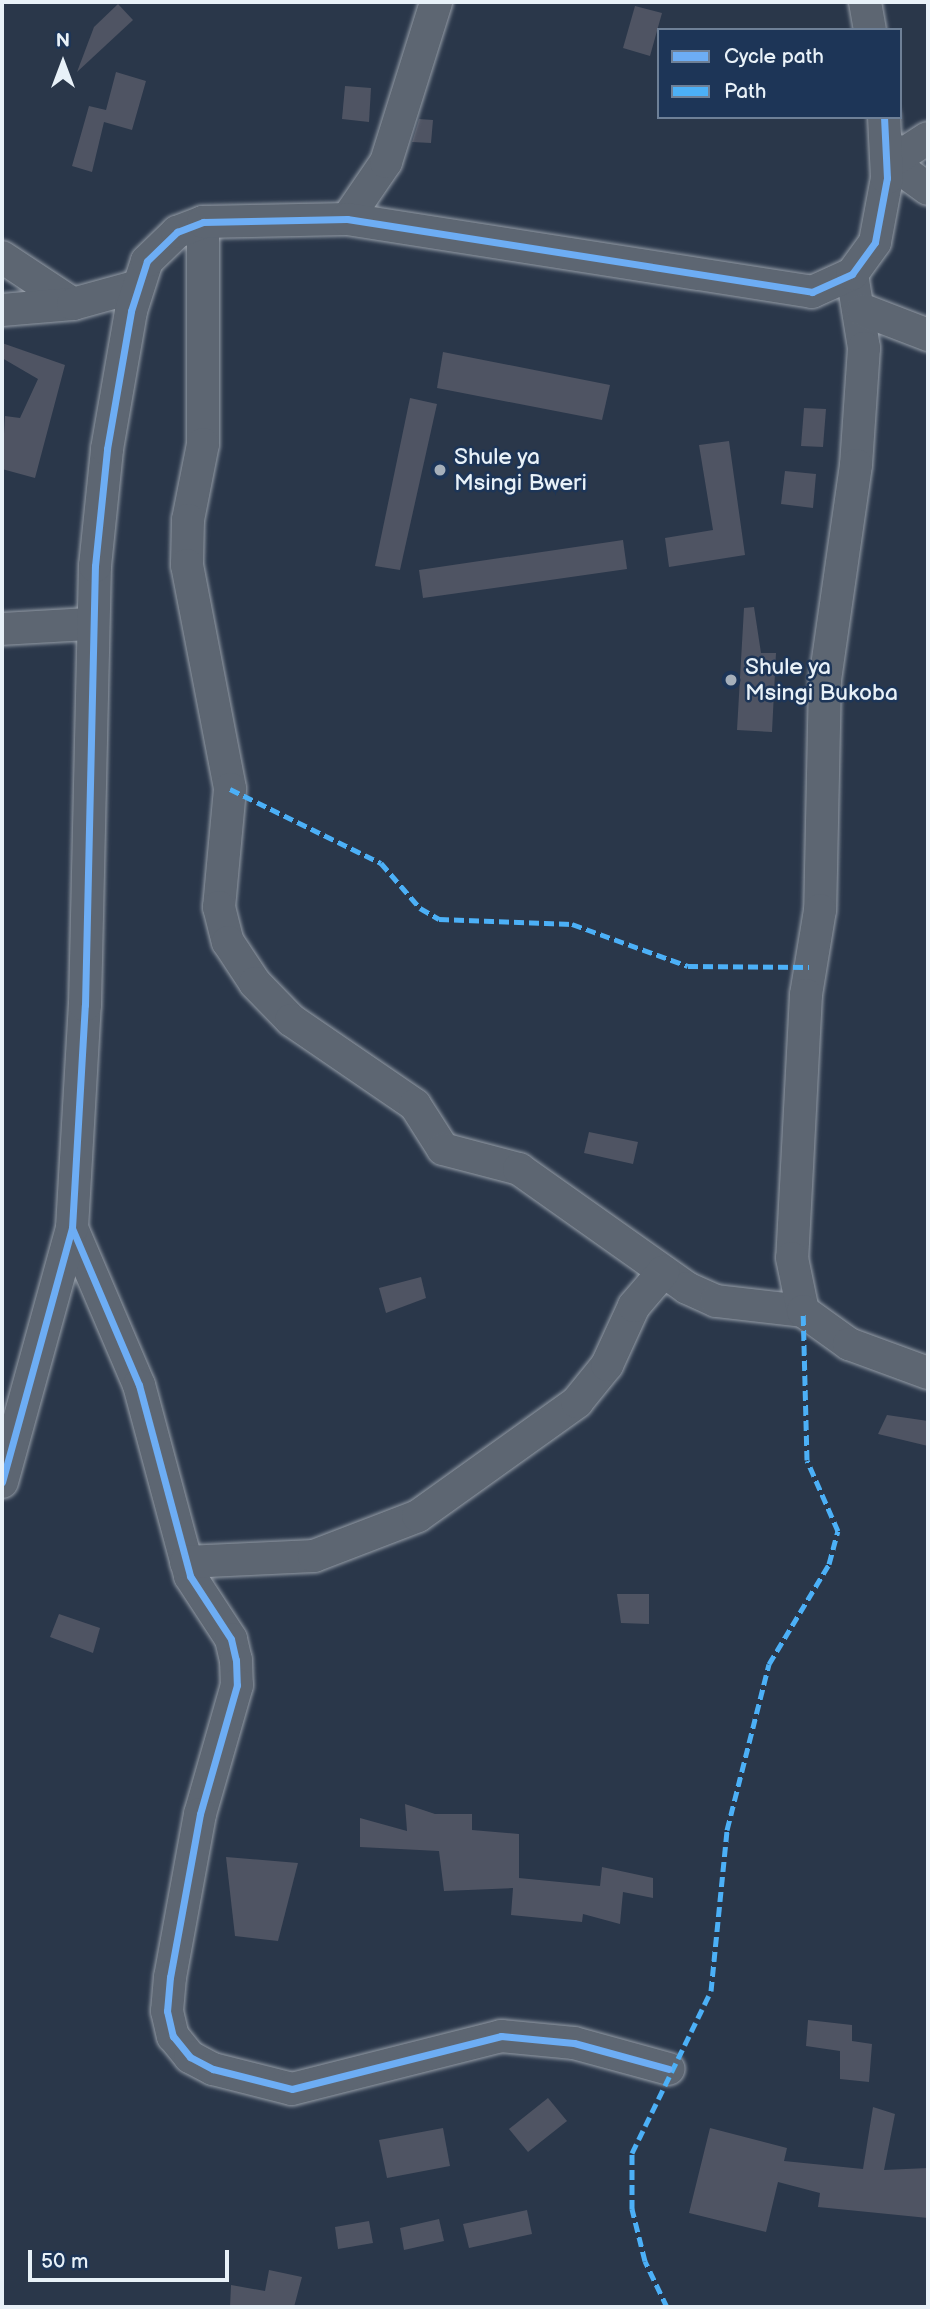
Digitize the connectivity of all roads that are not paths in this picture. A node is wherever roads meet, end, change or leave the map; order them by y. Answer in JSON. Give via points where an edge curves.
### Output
{"nodes":[{"id":1,"x":436,"y":2,"type":"edge"},
{"id":2,"x":865,"y":2,"type":"edge"},
{"id":3,"x":870,"y":28,"type":"edge"},
{"id":4,"x":884,"y":120,"type":"edge"},
{"id":5,"x":928,"y":138,"type":"edge"},
{"id":6,"x":891,"y":162,"type":"junction"},
{"id":7,"x":928,"y":189,"type":"edge"},
{"id":8,"x":347,"y":219,"type":"junction"},
{"id":9,"x":203,"y":222,"type":"junction"},
{"id":10,"x":2,"y":257,"type":"edge"},
{"id":11,"x":852,"y":274,"type":"junction"},
{"id":12,"x":138,"y":286,"type":"junction"},
{"id":13,"x":73,"y":304,"type":"junction"},
{"id":14,"x":2,"y":310,"type":"edge"},
{"id":15,"x":863,"y":310,"type":"junction"},
{"id":16,"x":928,"y":335,"type":"edge"},
{"id":17,"x":90,"y":624,"type":"junction"},
{"id":18,"x":2,"y":629,"type":"edge"},
{"id":19,"x":72,"y":1228,"type":"junction"},
{"id":20,"x":663,"y":1272,"type":"junction"},
{"id":21,"x":803,"y":1311,"type":"junction"},
{"id":22,"x":928,"y":1373,"type":"edge"},
{"id":23,"x":2,"y":1482,"type":"edge"},
{"id":24,"x":186,"y":1562,"type":"junction"},
{"id":25,"x":669,"y":2069,"type":"dead end"}],
"edges":[{"from":1,"to":8,"type":"street","via":[[386,162]]},
{"from":2,"to":3,"type":"street"},
{"from":4,"to":6,"type":"street"},
{"from":4,"to":11,"type":"street","via":[[887,178],[876,242]]},
{"from":5,"to":6,"type":"street"},
{"from":6,"to":7,"type":"street"},
{"from":8,"to":9,"type":"street"},
{"from":8,"to":11,"type":"street","via":[[775,291],[812,292]]},
{"from":9,"to":12,"type":"street","via":[[162,245],[147,261]]},
{"from":9,"to":20,"type":"street","via":[[203,443],[188,520],[187,565],[230,789],[219,907],[228,942],[255,983],[291,1020],[415,1105],[443,1149],[519,1169]]},
{"from":10,"to":13,"type":"street"},
{"from":11,"to":15,"type":"street"},
{"from":12,"to":13,"type":"street"},
{"from":12,"to":17,"type":"street","via":[[107,449]]},
{"from":13,"to":14,"type":"street"},
{"from":15,"to":16,"type":"street"},
{"from":15,"to":21,"type":"street","via":[[856,465],[825,679],[820,910],[806,995],[792,1258]]},
{"from":17,"to":18,"type":"street"},
{"from":17,"to":19,"type":"street","via":[[85,1005]]},
{"from":19,"to":23,"type":"street"},
{"from":19,"to":24,"type":"street","via":[[139,1385]]},
{"from":20,"to":21,"type":"street","via":[[716,1301]]},
{"from":20,"to":24,"type":"street","via":[[634,1306],[607,1365],[578,1402],[418,1516],[314,1556]]},
{"from":21,"to":22,"type":"street","via":[[849,1344]]},
{"from":24,"to":25,"type":"street","via":[[231,1639],[237,1685],[200,1814],[170,1977],[167,2011],[173,2036],[190,2057],[256,2085],[292,2089],[501,2036],[574,2043]]}]}
